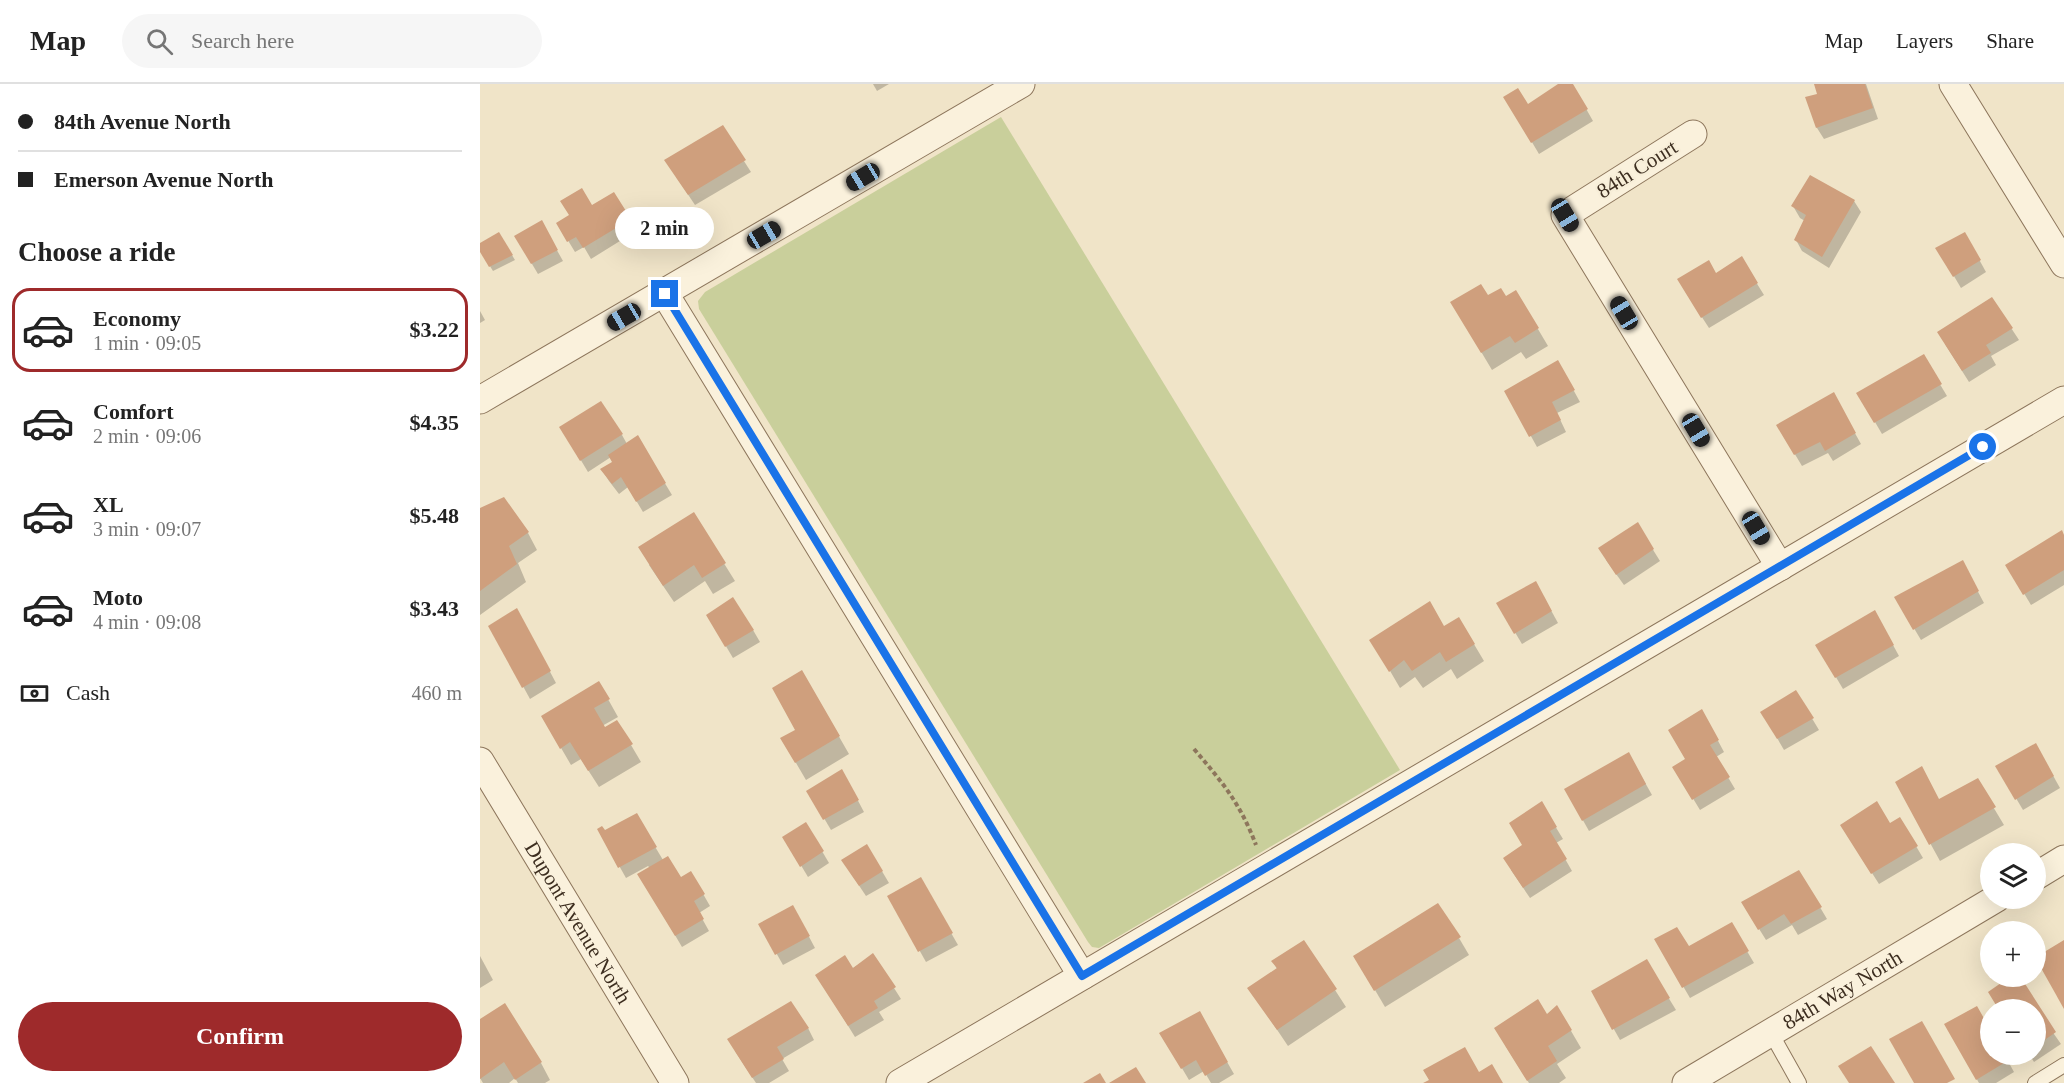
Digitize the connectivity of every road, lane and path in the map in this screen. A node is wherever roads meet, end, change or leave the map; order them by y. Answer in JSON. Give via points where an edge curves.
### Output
{"nodes":[{"id":1,"x":1021,"y":84,"type":"edge"},
{"id":2,"x":1953,"y":84,"type":"edge"},
{"id":3,"x":1694,"y":134,"type":"dead end"},
{"id":4,"x":2064,"y":264,"type":"edge"},
{"id":5,"x":665,"y":294,"type":"junction"},
{"id":6,"x":480,"y":400,"type":"edge"},
{"id":7,"x":2064,"y":400,"type":"edge"},
{"id":8,"x":1780,"y":567,"type":"junction"},
{"id":9,"x":1194,"y":749,"type":"dead end"},
{"id":10,"x":480,"y":761,"type":"edge"},
{"id":11,"x":1257,"y":848,"type":"dead end"},
{"id":12,"x":2064,"y":859,"type":"edge"},
{"id":13,"x":2046,"y":870,"type":"edge"},
{"id":14,"x":1980,"y":908,"type":"edge"},
{"id":15,"x":1082,"y":976,"type":"junction"},
{"id":16,"x":1771,"y":1033,"type":"junction"},
{"id":17,"x":2064,"y":1065,"type":"edge"},
{"id":18,"x":675,"y":1083,"type":"edge"},
{"id":19,"x":900,"y":1083,"type":"edge"},
{"id":20,"x":1686,"y":1083,"type":"edge"},
{"id":21,"x":1799,"y":1083,"type":"edge"},
{"id":22,"x":2036,"y":1083,"type":"edge"}],
"edges":[{"from":1,"to":5,"type":"street"},
{"from":2,"to":4,"type":"street"},
{"from":3,"to":8,"type":"street","name":"84th Court","via":[[1565,215]]},
{"from":5,"to":6,"type":"street"},
{"from":5,"to":15,"type":"street"},
{"from":7,"to":8,"type":"street"},
{"from":8,"to":15,"type":"street"},
{"from":9,"to":11,"type":"path","via":[[1231,793]]},
{"from":10,"to":18,"type":"street","name":"Dupont Avenue North"},
{"from":12,"to":13,"type":"street"},
{"from":14,"to":16,"type":"street","name":"84th Way North"},
{"from":15,"to":19,"type":"street"},
{"from":16,"to":20,"type":"street","name":"84th Way North"},
{"from":16,"to":21,"type":"lane"},
{"from":17,"to":22,"type":"lane"}]}
